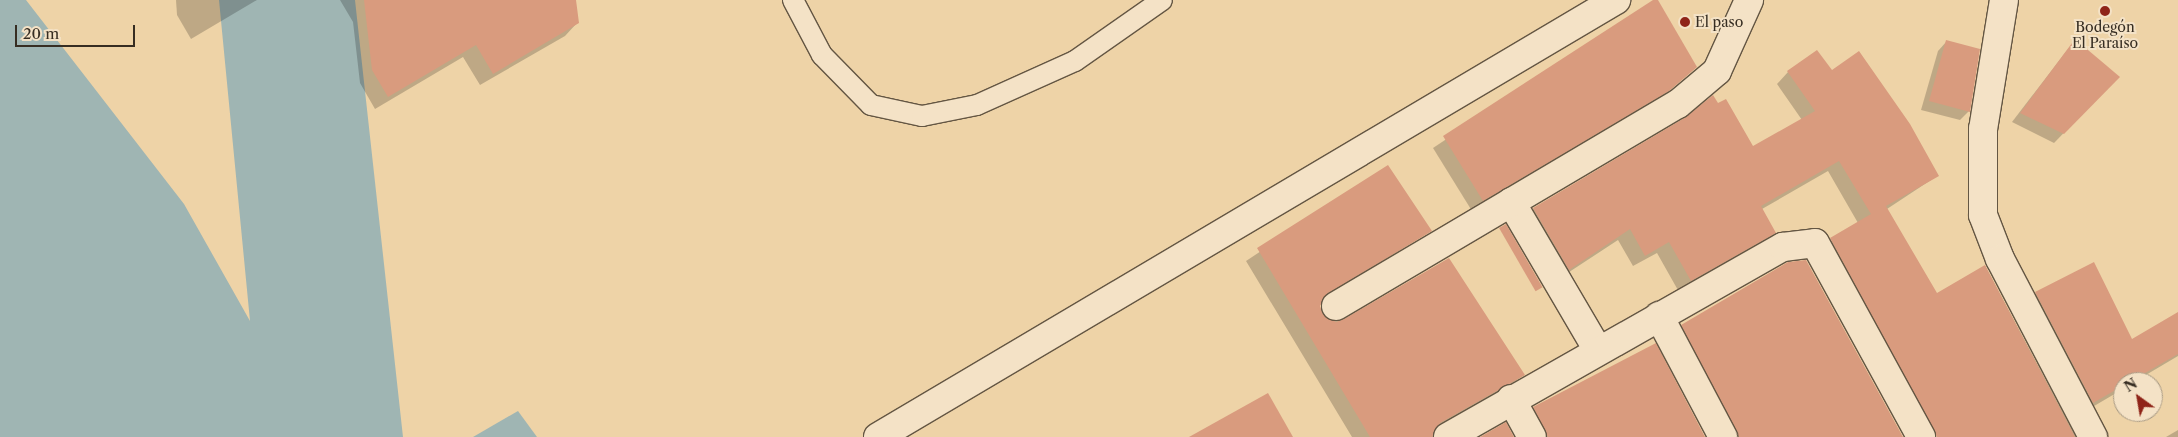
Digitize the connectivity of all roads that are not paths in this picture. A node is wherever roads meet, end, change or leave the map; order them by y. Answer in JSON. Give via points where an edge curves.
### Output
{"nodes":[{"id":1,"x":792,"y":0,"type":"edge"},
{"id":2,"x":1162,"y":0,"type":"edge"},
{"id":3,"x":1616,"y":0,"type":"edge"},
{"id":4,"x":1749,"y":0,"type":"edge"},
{"id":5,"x":2004,"y":0,"type":"edge"},
{"id":6,"x":1512,"y":202,"type":"junction"},
{"id":7,"x":1336,"y":306,"type":"dead end"},
{"id":8,"x":1659,"y":316,"type":"junction"},
{"id":9,"x":1598,"y":350,"type":"junction"},
{"id":10,"x":1511,"y":399,"type":"junction"},
{"id":11,"x":878,"y":437,"type":"edge"},
{"id":12,"x":1448,"y":437,"type":"edge"},
{"id":13,"x":1532,"y":437,"type":"edge"},
{"id":14,"x":1723,"y":437,"type":"edge"},
{"id":15,"x":1921,"y":437,"type":"edge"},
{"id":16,"x":2094,"y":437,"type":"edge"}],
"edges":[{"from":1,"to":2,"type":"lane","via":[[822,55],[871,105],[922,116],[977,105],[1075,61]]},
{"from":3,"to":11,"type":"street"},
{"from":4,"to":6,"type":"street","via":[[1717,71],[1678,104]]},
{"from":5,"to":16,"type":"street","via":[[1983,130],[1983,215],[2000,259]]},
{"from":6,"to":7,"type":"street"},
{"from":6,"to":9,"type":"street"},
{"from":8,"to":9,"type":"street"},
{"from":8,"to":14,"type":"street"},
{"from":8,"to":15,"type":"street","via":[[1783,247],[1815,243]]},
{"from":9,"to":10,"type":"street"},
{"from":10,"to":12,"type":"street"},
{"from":10,"to":13,"type":"street"}]}
